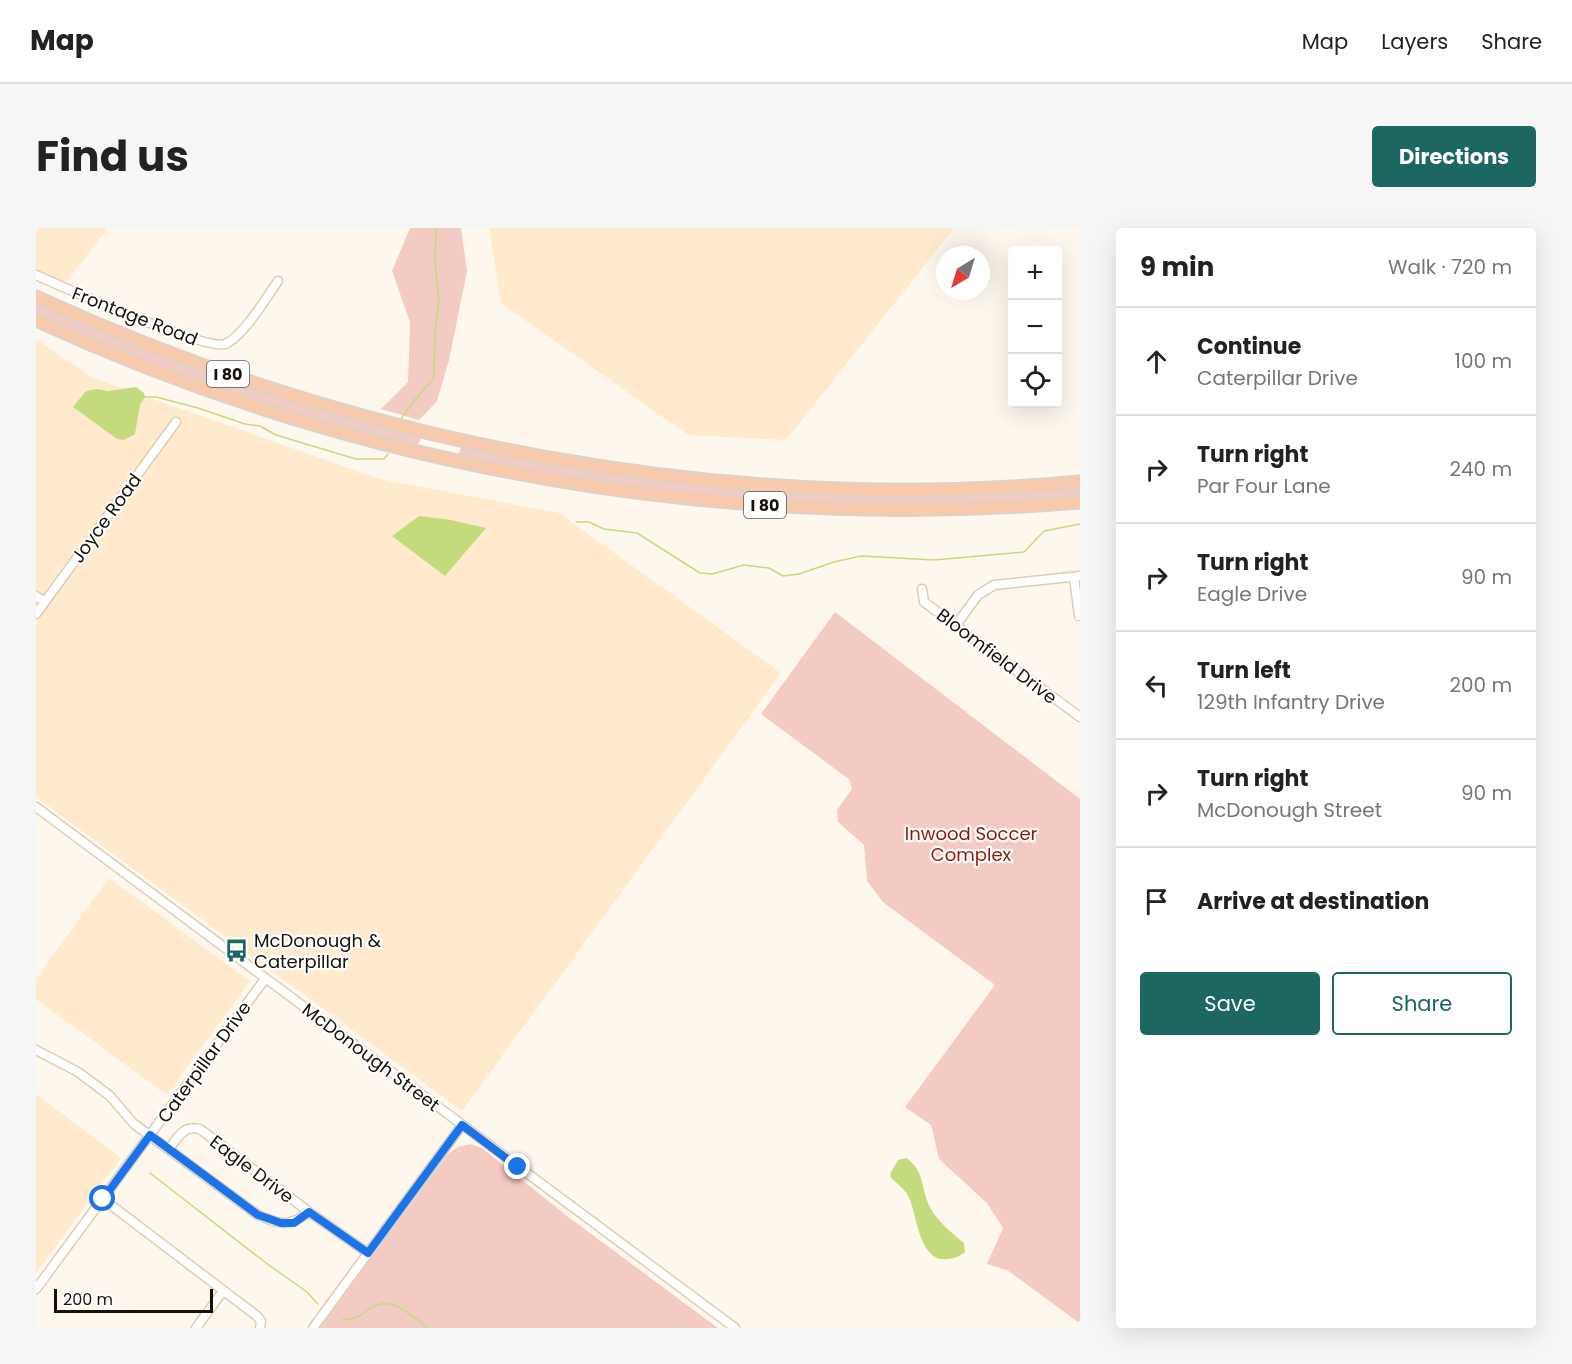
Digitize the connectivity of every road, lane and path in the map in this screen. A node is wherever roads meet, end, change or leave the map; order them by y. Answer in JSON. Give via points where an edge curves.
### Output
{"nodes":[{"id":1,"x":36,"y":275,"type":"edge"},
{"id":2,"x":278,"y":281,"type":"dead end"},
{"id":3,"x":36,"y":297,"type":"edge"},
{"id":4,"x":36,"y":320,"type":"edge"},
{"id":5,"x":176,"y":422,"type":"dead end"},
{"id":6,"x":1080,"y":482,"type":"edge"},
{"id":7,"x":1080,"y":502,"type":"edge"},
{"id":8,"x":1077,"y":576,"type":"edge"},
{"id":9,"x":922,"y":589,"type":"dead end"},
{"id":10,"x":36,"y":596,"type":"edge"},
{"id":11,"x":45,"y":602,"type":"junction"},
{"id":12,"x":36,"y":614,"type":"edge"},
{"id":13,"x":1079,"y":616,"type":"edge"},
{"id":14,"x":956,"y":625,"type":"junction"},
{"id":15,"x":1080,"y":717,"type":"edge"},
{"id":16,"x":36,"y":807,"type":"edge"},
{"id":17,"x":265,"y":979,"type":"junction"},
{"id":18,"x":36,"y":1050,"type":"edge"},
{"id":19,"x":462,"y":1125,"type":"junction"},
{"id":20,"x":150,"y":1135,"type":"junction"},
{"id":21,"x":169,"y":1149,"type":"junction"},
{"id":22,"x":103,"y":1199,"type":"junction"},
{"id":23,"x":309,"y":1212,"type":"junction"},
{"id":24,"x":368,"y":1253,"type":"junction"},
{"id":25,"x":36,"y":1289,"type":"edge"},
{"id":26,"x":223,"y":1291,"type":"junction"},
{"id":27,"x":260,"y":1327,"type":"edge"},
{"id":28,"x":196,"y":1328,"type":"edge"},
{"id":29,"x":313,"y":1328,"type":"edge"},
{"id":30,"x":735,"y":1328,"type":"edge"}],
"edges":[{"from":1,"to":2,"type":"street","name":"Frontage Road","via":[[145,321],[218,346],[238,334]]},
{"from":3,"to":6,"type":"highway","number":"I 80","via":[[150,346],[336,409],[465,441],[610,468],[751,483],[908,489]]},
{"from":4,"to":7,"type":"highway","number":"I 80","via":[[231,398],[331,429],[415,452],[597,487],[757,505],[910,510]]},
{"from":5,"to":11,"type":"street","name":"Joyce Road"},
{"from":8,"to":13,"type":"street"},
{"from":8,"to":14,"type":"street","via":[[994,585],[978,595]]},
{"from":9,"to":14,"type":"street","name":"Bloomfield Drive","via":[[924,602]]},
{"from":10,"to":11,"type":"street"},
{"from":11,"to":12,"type":"street","name":"Joyce Road"},
{"from":14,"to":15,"type":"street","name":"Bloomfield Drive"},
{"from":16,"to":17,"type":"street","name":"McDonough Street"},
{"from":17,"to":19,"type":"street","name":"McDonough Street"},
{"from":17,"to":20,"type":"street","name":"Caterpillar Drive"},
{"from":18,"to":20,"type":"street","via":[[68,1065],[105,1091],[134,1124]]},
{"from":19,"to":24,"type":"street"},
{"from":19,"to":30,"type":"street","name":"McDonough Street"},
{"from":20,"to":21,"type":"street"},
{"from":20,"to":22,"type":"street","name":"Caterpillar Drive"},
{"from":21,"to":23,"type":"street","via":[[258,1215],[294,1223]]},
{"from":21,"to":23,"type":"street","name":"Eagle Drive","via":[[182,1130],[200,1129]]},
{"from":22,"to":25,"type":"street","name":"Caterpillar Drive"},
{"from":22,"to":26,"type":"street"},
{"from":23,"to":24,"type":"street","name":"Eagle Drive"},
{"from":24,"to":29,"type":"street"},
{"from":26,"to":27,"type":"street","via":[[257,1316]]},
{"from":26,"to":28,"type":"street"}]}
